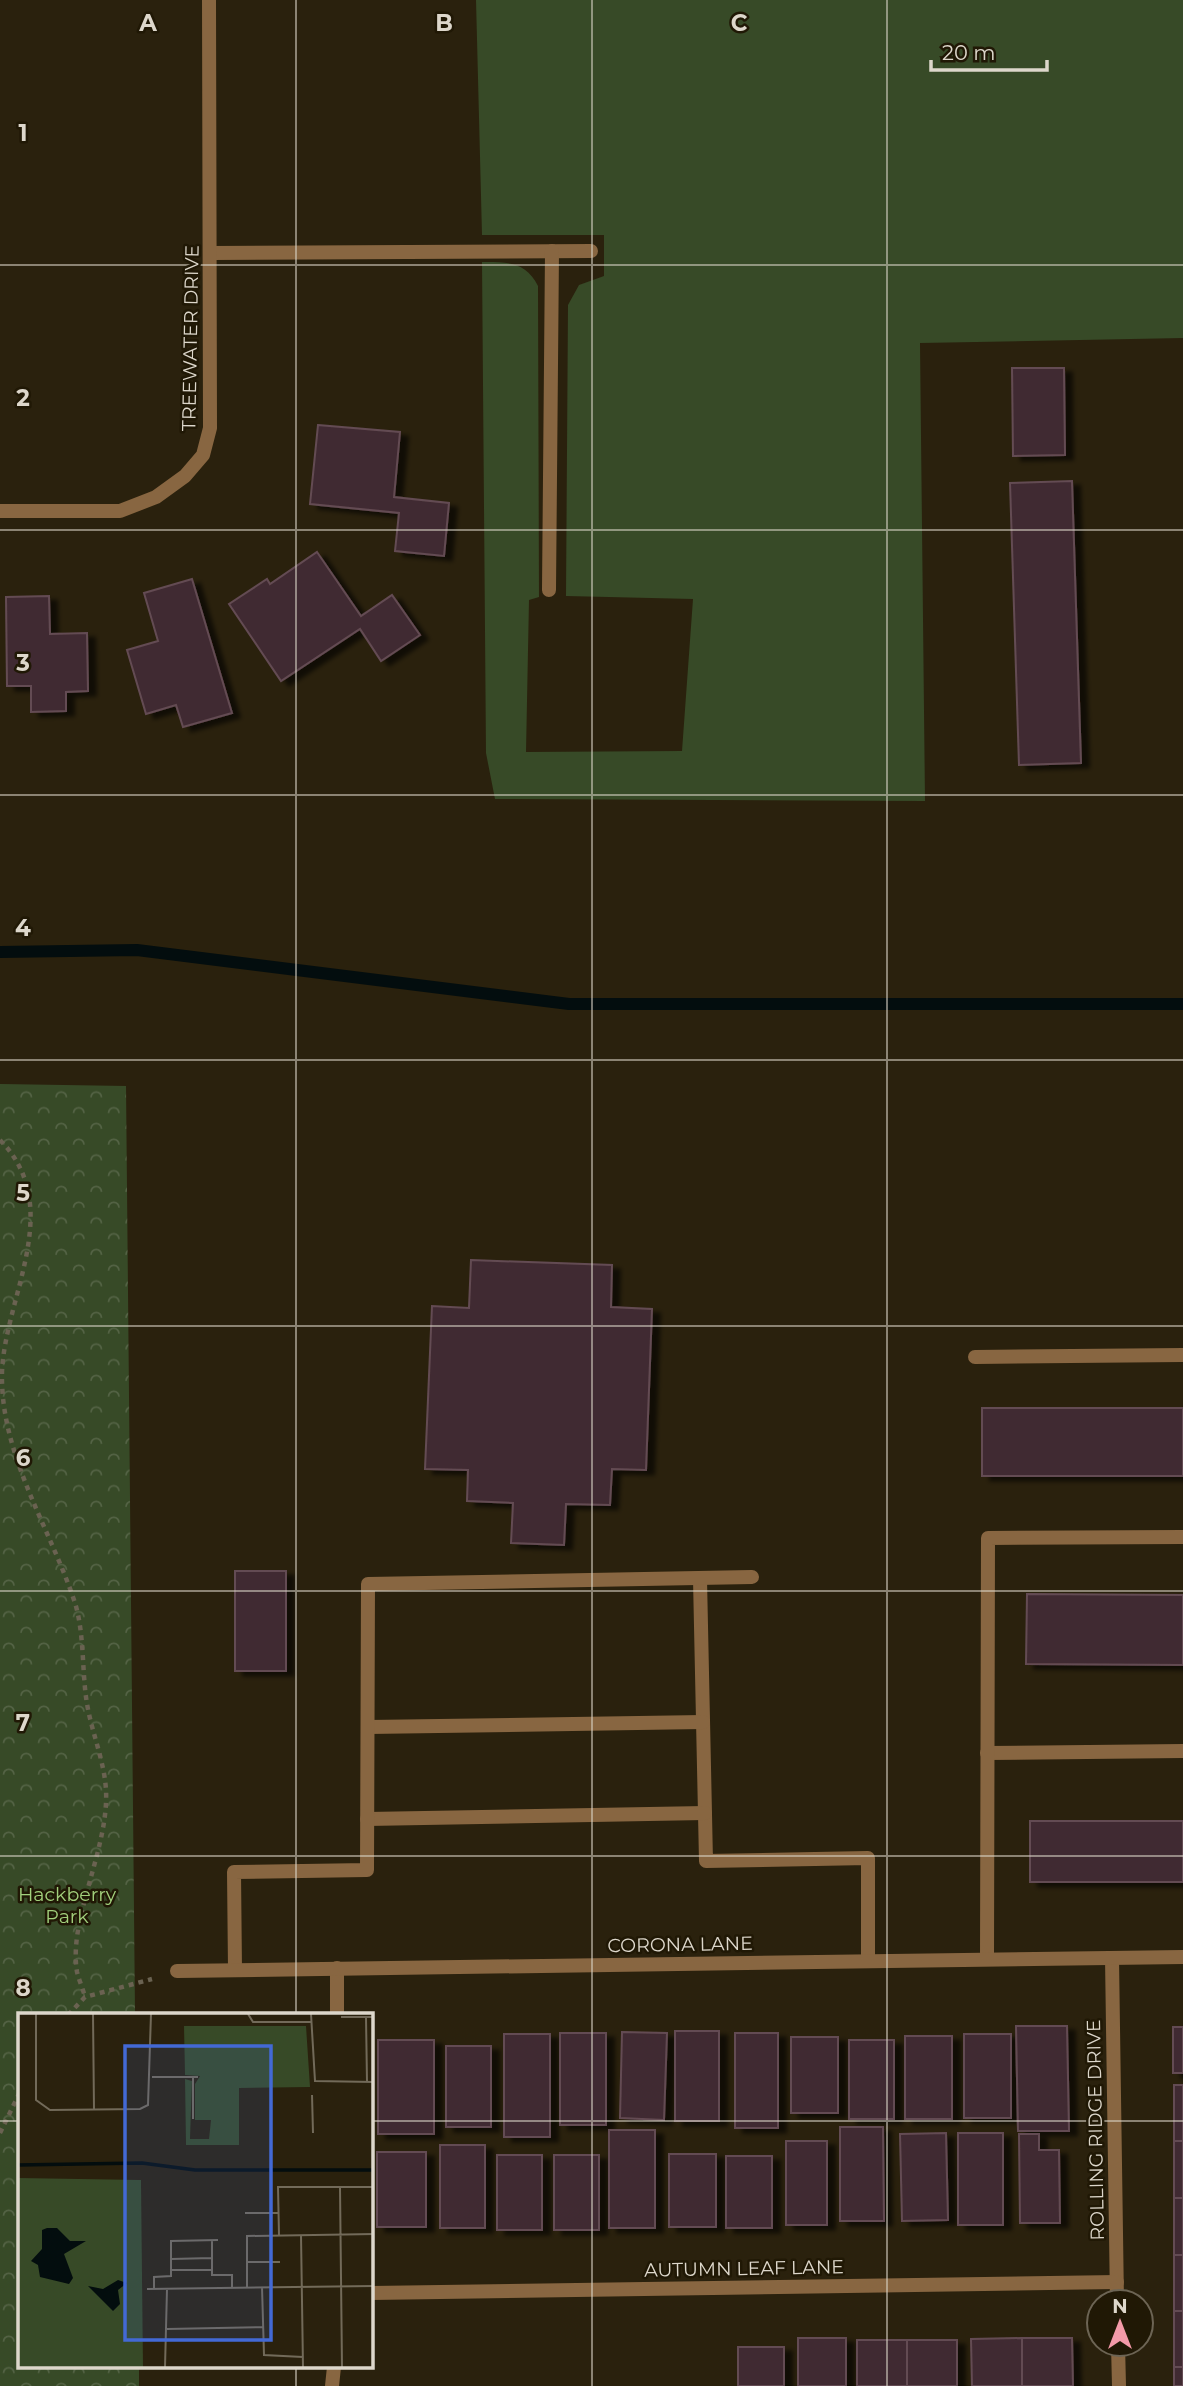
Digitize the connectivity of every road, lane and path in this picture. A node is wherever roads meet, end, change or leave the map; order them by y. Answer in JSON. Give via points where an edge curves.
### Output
{"nodes":[{"id":1,"x":209,"y":0,"type":"edge"},
{"id":2,"x":552,"y":251,"type":"junction"},
{"id":3,"x":591,"y":251,"type":"dead end"},
{"id":4,"x":212,"y":253,"type":"junction"},
{"id":5,"x":0,"y":511,"type":"edge"},
{"id":6,"x":549,"y":590,"type":"dead end"},
{"id":7,"x":0,"y":1140,"type":"edge"},
{"id":8,"x":1183,"y":1355,"type":"edge"},
{"id":9,"x":975,"y":1357,"type":"dead end"},
{"id":10,"x":1183,"y":1537,"type":"edge"},
{"id":11,"x":752,"y":1577,"type":"dead end"},
{"id":12,"x":700,"y":1578,"type":"junction"},
{"id":13,"x":703,"y":1723,"type":"junction"},
{"id":14,"x":368,"y":1727,"type":"junction"},
{"id":15,"x":1183,"y":1751,"type":"edge"},
{"id":16,"x":987,"y":1753,"type":"junction"},
{"id":17,"x":705,"y":1813,"type":"junction"},
{"id":18,"x":367,"y":1819,"type":"junction"},
{"id":19,"x":1183,"y":1957,"type":"edge"},
{"id":20,"x":1112,"y":1958,"type":"junction"},
{"id":21,"x":987,"y":1959,"type":"junction"},
{"id":22,"x":868,"y":1961,"type":"junction"},
{"id":23,"x":337,"y":1968,"type":"junction"},
{"id":24,"x":236,"y":1970,"type":"junction"},
{"id":25,"x":177,"y":1971,"type":"joint"},
{"id":26,"x":85,"y":1997,"type":"junction"},
{"id":27,"x":70,"y":2013,"type":"edge"},
{"id":28,"x":337,"y":2013,"type":"edge"},
{"id":29,"x":18,"y":2096,"type":"edge"},
{"id":30,"x":0,"y":2133,"type":"edge"},
{"id":31,"x":1117,"y":2282,"type":"junction"},
{"id":32,"x":1117,"y":2288,"type":"edge"},
{"id":33,"x":373,"y":2293,"type":"edge"},
{"id":34,"x":1118,"y":2358,"type":"edge"},
{"id":35,"x":334,"y":2368,"type":"edge"},
{"id":36,"x":332,"y":2386,"type":"edge"},
{"id":37,"x":1119,"y":2386,"type":"edge"}],
"edges":[{"from":1,"to":4,"type":"street","name":"TREEWATER DRIVE"},
{"from":2,"to":3,"type":"street"},
{"from":2,"to":4,"type":"street"},
{"from":2,"to":6,"type":"street"},
{"from":4,"to":5,"type":"street","name":"TREEWATER DRIVE","via":[[210,428],[203,455],[156,498],[120,511]]},
{"from":7,"to":26,"type":"path","via":[[18,1164],[30,1211],[30,1239],[2,1372],[7,1427],[26,1487],[76,1606],[86,1701],[106,1789],[106,1820],[78,1932],[77,1971]]},
{"from":8,"to":9,"type":"street"},
{"from":10,"to":16,"type":"street","via":[[988,1538]]},
{"from":11,"to":12,"type":"street"},
{"from":12,"to":13,"type":"street"},
{"from":12,"to":14,"type":"street","via":[[368,1584]]},
{"from":13,"to":14,"type":"street"},
{"from":13,"to":17,"type":"street"},
{"from":14,"to":18,"type":"street"},
{"from":15,"to":16,"type":"street"},
{"from":16,"to":21,"type":"street"},
{"from":17,"to":18,"type":"street"},
{"from":17,"to":22,"type":"street","via":[[706,1861],[868,1858]]},
{"from":18,"to":24,"type":"street","via":[[367,1870],[234,1872]]},
{"from":19,"to":20,"type":"street","name":"CORONA LANE"},
{"from":20,"to":21,"type":"street","name":"CORONA LANE"},
{"from":20,"to":31,"type":"street","name":"ROLLING RIDGE DRIVE"},
{"from":21,"to":22,"type":"street","name":"CORONA LANE"},
{"from":22,"to":23,"type":"street","name":"CORONA LANE"},
{"from":23,"to":24,"type":"street","name":"CORONA LANE"},
{"from":23,"to":28,"type":"street"},
{"from":24,"to":25,"type":"street","name":"CORONA LANE"},
{"from":25,"to":26,"type":"path"},
{"from":26,"to":27,"type":"path"},
{"from":29,"to":30,"type":"path"},
{"from":31,"to":32,"type":"street","name":"ROLLING RIDGE DRIVE"},
{"from":31,"to":33,"type":"street","name":"AUTUMN LEAF LANE"},
{"from":34,"to":37,"type":"street"},
{"from":35,"to":36,"type":"street"}]}
